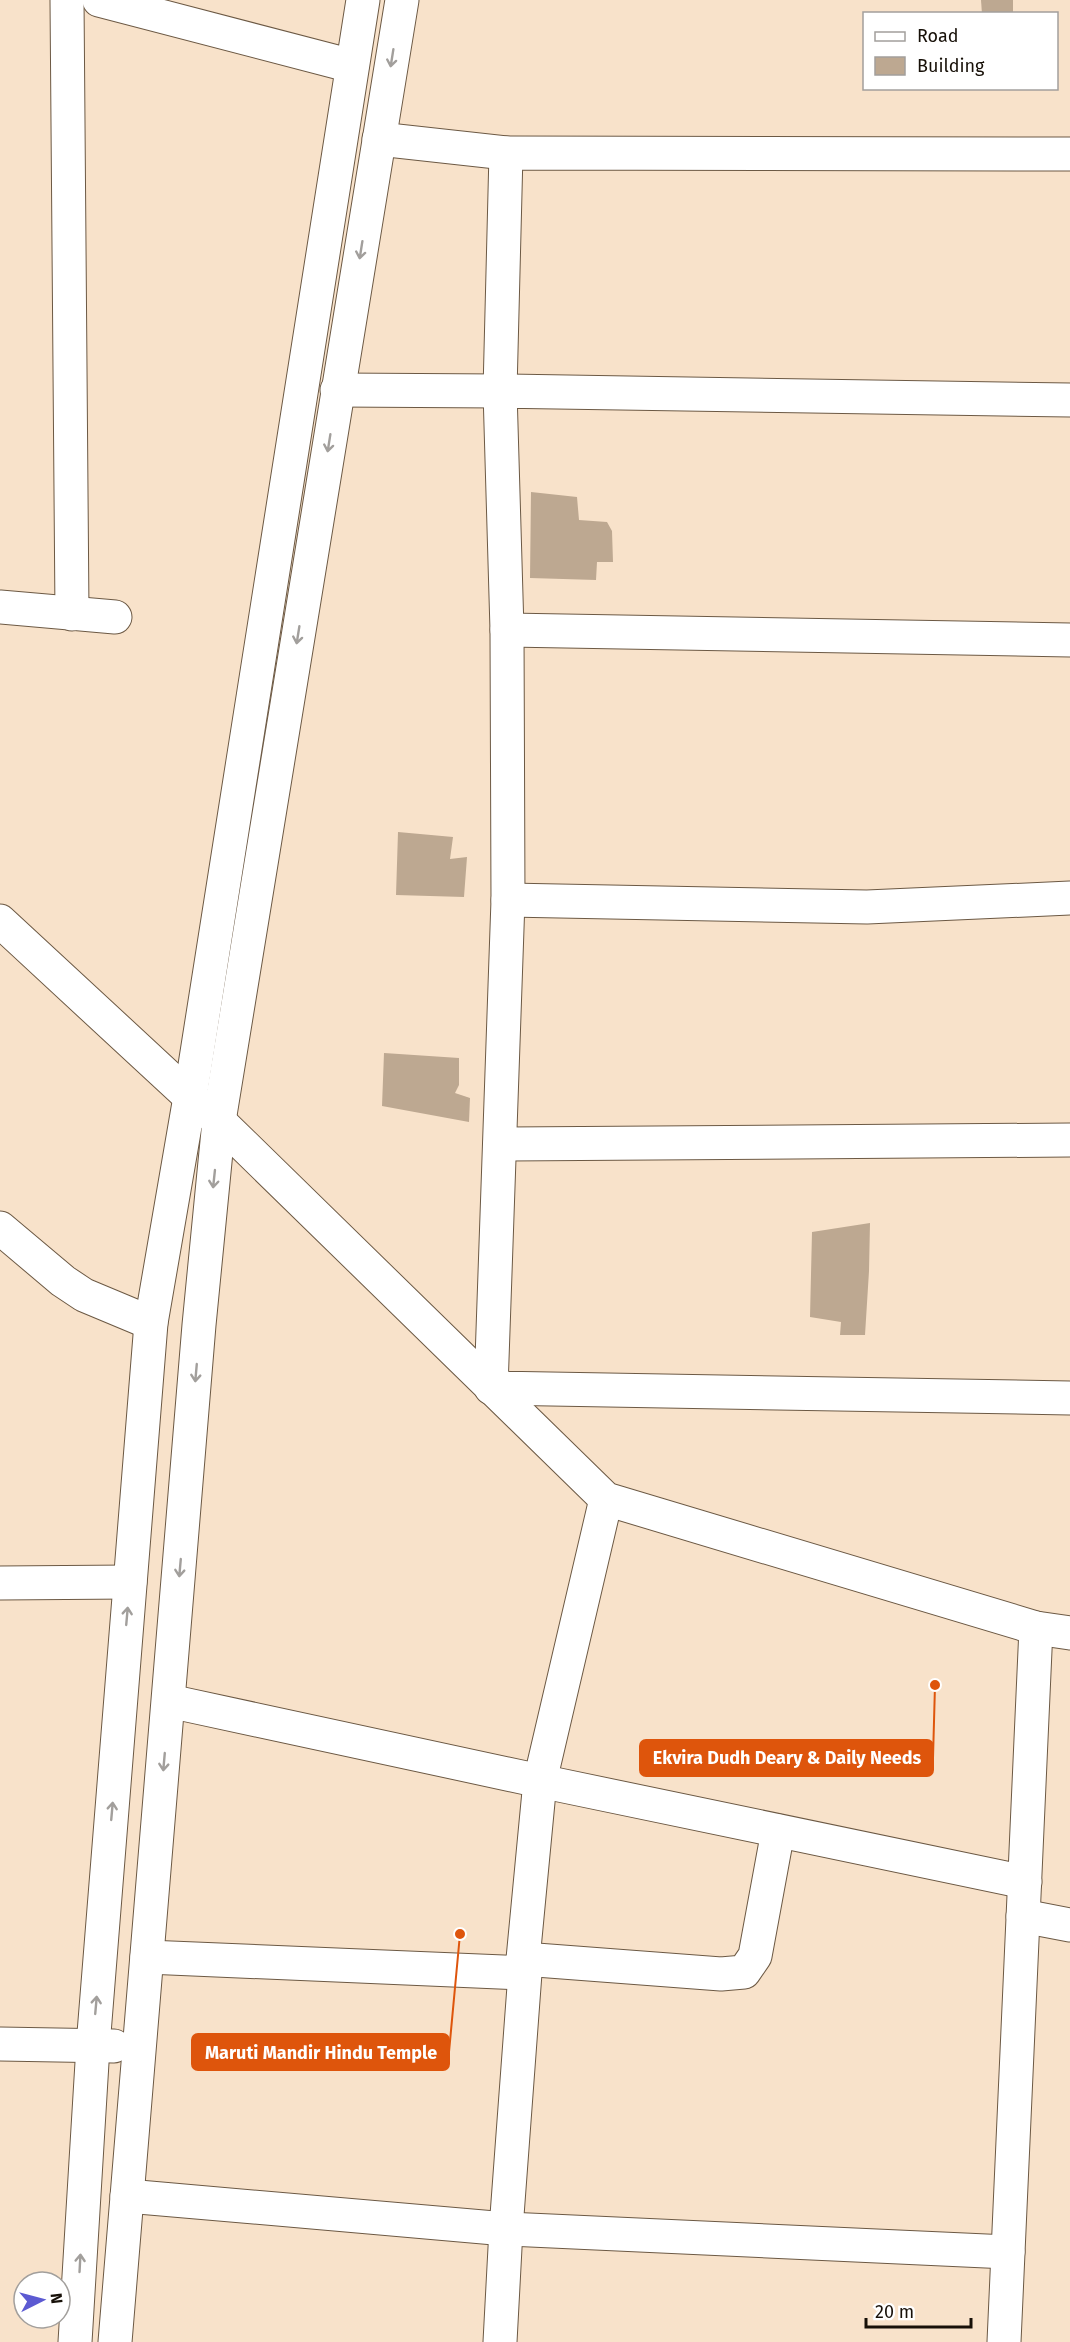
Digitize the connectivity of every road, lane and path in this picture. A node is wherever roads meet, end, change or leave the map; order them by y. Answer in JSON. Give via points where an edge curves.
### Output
{"nodes":[{"id":1,"x":67,"y":0,"type":"edge"},
{"id":2,"x":99,"y":0,"type":"edge"},
{"id":3,"x":363,"y":0,"type":"edge"},
{"id":4,"x":402,"y":0,"type":"edge"},
{"id":5,"x":352,"y":66,"type":"junction"},
{"id":6,"x":379,"y":139,"type":"junction"},
{"id":7,"x":506,"y":153,"type":"junction"},
{"id":8,"x":1070,"y":154,"type":"edge"},
{"id":9,"x":337,"y":390,"type":"junction"},
{"id":10,"x":500,"y":391,"type":"junction"},
{"id":11,"x":1070,"y":400,"type":"edge"},
{"id":12,"x":0,"y":607,"type":"edge"},
{"id":13,"x":72,"y":614,"type":"junction"},
{"id":14,"x":115,"y":617,"type":"dead end"},
{"id":15,"x":507,"y":630,"type":"junction"},
{"id":16,"x":1070,"y":640,"type":"edge"},
{"id":17,"x":1070,"y":898,"type":"edge"},
{"id":18,"x":508,"y":900,"type":"junction"},
{"id":19,"x":0,"y":921,"type":"edge"},
{"id":20,"x":190,"y":1097,"type":"junction"},
{"id":21,"x":219,"y":1121,"type":"junction"},
{"id":22,"x":1070,"y":1140,"type":"edge"},
{"id":23,"x":500,"y":1144,"type":"junction"},
{"id":24,"x":0,"y":1228,"type":"edge"},
{"id":25,"x":151,"y":1323,"type":"junction"},
{"id":26,"x":491,"y":1388,"type":"junction"},
{"id":27,"x":1070,"y":1398,"type":"edge"},
{"id":28,"x":606,"y":1499,"type":"junction"},
{"id":29,"x":130,"y":1582,"type":"junction"},
{"id":30,"x":0,"y":1583,"type":"edge"},
{"id":31,"x":1036,"y":1628,"type":"junction"},
{"id":32,"x":1070,"y":1633,"type":"edge"},
{"id":33,"x":169,"y":1701,"type":"junction"},
{"id":34,"x":540,"y":1781,"type":"junction"},
{"id":35,"x":778,"y":1831,"type":"junction"},
{"id":36,"x":1025,"y":1882,"type":"junction"},
{"id":37,"x":1023,"y":1916,"type":"junction"},
{"id":38,"x":1070,"y":1925,"type":"edge"},
{"id":39,"x":147,"y":1958,"type":"junction"},
{"id":40,"x":524,"y":1966,"type":"junction"},
{"id":41,"x":0,"y":2044,"type":"edge"},
{"id":42,"x":93,"y":2046,"type":"junction"},
{"id":43,"x":140,"y":2047,"type":"junction"},
{"id":44,"x":127,"y":2196,"type":"junction"},
{"id":45,"x":506,"y":2229,"type":"junction"},
{"id":46,"x":1008,"y":2252,"type":"junction"},
{"id":47,"x":75,"y":2342,"type":"edge"},
{"id":48,"x":115,"y":2342,"type":"edge"},
{"id":49,"x":500,"y":2342,"type":"edge"},
{"id":50,"x":1004,"y":2342,"type":"edge"}],
"edges":[{"from":1,"to":13,"type":"street"},
{"from":2,"to":5,"type":"street"},
{"from":3,"to":5,"type":"street"},
{"from":4,"to":6,"type":"street","one_way":true},
{"from":5,"to":20,"type":"street"},
{"from":6,"to":7,"type":"street"},
{"from":6,"to":9,"type":"street","one_way":true},
{"from":7,"to":8,"type":"street"},
{"from":7,"to":10,"type":"street"},
{"from":9,"to":10,"type":"street"},
{"from":9,"to":21,"type":"street","one_way":true},
{"from":10,"to":11,"type":"street"},
{"from":10,"to":15,"type":"street"},
{"from":12,"to":13,"type":"street"},
{"from":13,"to":14,"type":"street"},
{"from":15,"to":16,"type":"street"},
{"from":15,"to":18,"type":"street"},
{"from":17,"to":18,"type":"street","via":[[867,907]]},
{"from":18,"to":23,"type":"street"},
{"from":19,"to":20,"type":"street"},
{"from":20,"to":21,"type":"street"},
{"from":20,"to":25,"type":"street"},
{"from":21,"to":26,"type":"street"},
{"from":21,"to":33,"type":"street","one_way":true},
{"from":22,"to":23,"type":"street"},
{"from":23,"to":26,"type":"street"},
{"from":24,"to":25,"type":"street","via":[[63,1281]]},
{"from":25,"to":29,"type":"street"},
{"from":26,"to":27,"type":"street"},
{"from":26,"to":28,"type":"street"},
{"from":28,"to":31,"type":"street"},
{"from":28,"to":34,"type":"street"},
{"from":29,"to":30,"type":"street"},
{"from":42,"to":29,"type":"street","one_way":true},
{"from":31,"to":32,"type":"street"},
{"from":31,"to":36,"type":"street"},
{"from":33,"to":34,"type":"street"},
{"from":33,"to":39,"type":"street","one_way":true},
{"from":34,"to":35,"type":"street"},
{"from":34,"to":40,"type":"street"},
{"from":35,"to":36,"type":"street"},
{"from":35,"to":40,"type":"street","via":[[755,1956],[744,1972]]},
{"from":36,"to":37,"type":"street"},
{"from":37,"to":38,"type":"street"},
{"from":37,"to":46,"type":"street"},
{"from":39,"to":40,"type":"street"},
{"from":39,"to":43,"type":"street"},
{"from":40,"to":45,"type":"street"},
{"from":41,"to":42,"type":"street"},
{"from":42,"to":43,"type":"street"},
{"from":47,"to":42,"type":"street","one_way":true},
{"from":43,"to":44,"type":"street"},
{"from":44,"to":45,"type":"street"},
{"from":44,"to":48,"type":"street"},
{"from":45,"to":46,"type":"street"},
{"from":45,"to":49,"type":"street"},
{"from":46,"to":50,"type":"street"}]}
